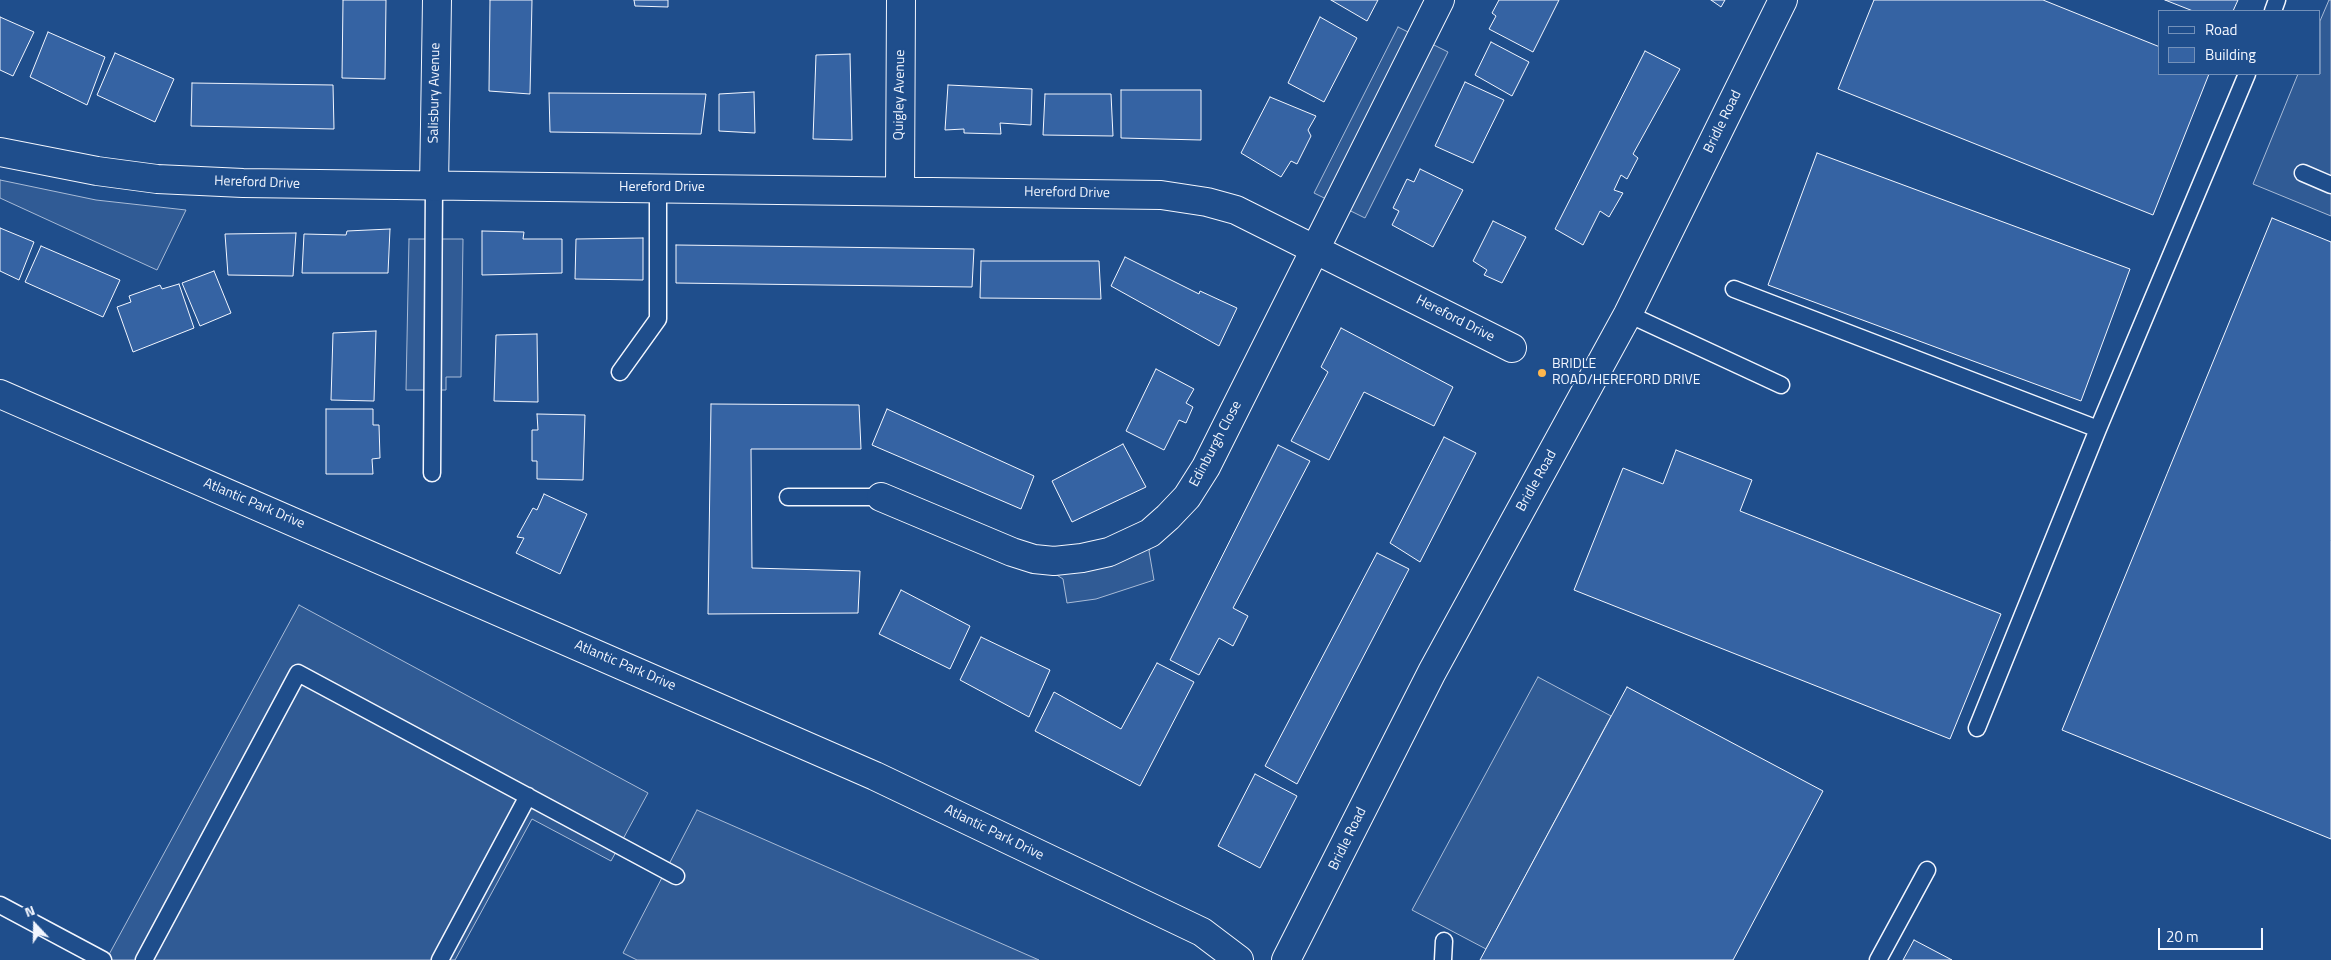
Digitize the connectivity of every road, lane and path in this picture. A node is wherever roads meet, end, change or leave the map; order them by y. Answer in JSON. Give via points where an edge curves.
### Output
{"nodes":[{"id":1,"x":437,"y":0,"type":"edge"},
{"id":2,"x":901,"y":0,"type":"edge"},
{"id":3,"x":1440,"y":0,"type":"edge"},
{"id":4,"x":1783,"y":0,"type":"edge"},
{"id":5,"x":2246,"y":75,"type":"edge"},
{"id":6,"x":0,"y":152,"type":"edge"},
{"id":7,"x":2303,"y":173,"type":"dead end"},
{"id":8,"x":2331,"y":185,"type":"edge"},
{"id":9,"x":434,"y":187,"type":"junction"},
{"id":10,"x":658,"y":188,"type":"junction"},
{"id":11,"x":900,"y":190,"type":"junction"},
{"id":12,"x":1316,"y":249,"type":"junction"},
{"id":13,"x":1734,"y":289,"type":"dead end"},
{"id":14,"x":1628,"y":314,"type":"junction"},
{"id":15,"x":1512,"y":348,"type":"dead end"},
{"id":16,"x":620,"y":372,"type":"dead end"},
{"id":17,"x":1781,"y":385,"type":"dead end"},
{"id":18,"x":0,"y":394,"type":"edge"},
{"id":19,"x":2098,"y":429,"type":"junction"},
{"id":20,"x":432,"y":474,"type":"dead end"},
{"id":21,"x":788,"y":497,"type":"dead end"},
{"id":22,"x":881,"y":497,"type":"joint"},
{"id":23,"x":1978,"y":728,"type":"dead end"},
{"id":24,"x":528,"y":796,"type":"junction"},
{"id":25,"x":1927,"y":870,"type":"dead end"},
{"id":26,"x":676,"y":876,"type":"dead end"},
{"id":27,"x":0,"y":905,"type":"edge"},
{"id":28,"x":1444,"y":941,"type":"dead end"},
{"id":29,"x":103,"y":960,"type":"edge"},
{"id":30,"x":144,"y":960,"type":"edge"},
{"id":31,"x":440,"y":960,"type":"edge"},
{"id":32,"x":1239,"y":960,"type":"edge"},
{"id":33,"x":1286,"y":960,"type":"edge"},
{"id":34,"x":1443,"y":960,"type":"edge"},
{"id":35,"x":1878,"y":960,"type":"edge"}],
"edges":[{"from":1,"to":9,"type":"street","name":"Salisbury Avenue"},
{"from":2,"to":11,"type":"street","name":"Quigley Avenue"},
{"from":3,"to":12,"type":"street"},
{"from":4,"to":14,"type":"street","name":"Bridle Road"},
{"from":5,"to":19,"type":"lane"},
{"from":6,"to":9,"type":"street","name":"Hereford Drive","via":[[157,179]]},
{"from":7,"to":8,"type":"lane"},
{"from":9,"to":10,"type":"street","name":"Hereford Drive"},
{"from":9,"to":20,"type":"lane"},
{"from":10,"to":11,"type":"street","name":"Hereford Drive"},
{"from":10,"to":16,"type":"lane","via":[[658,319]]},
{"from":11,"to":12,"type":"street","name":"Hereford Drive","via":[[1161,195],[1236,210]]},
{"from":12,"to":15,"type":"street","name":"Hereford Drive"},
{"from":12,"to":22,"type":"street","name":"Edinburgh Close","via":[[1206,467],[1187,497],[1150,533],[1109,552],[1054,561],[1034,559]]},
{"from":13,"to":19,"type":"lane"},
{"from":14,"to":17,"type":"lane"},
{"from":14,"to":33,"type":"street","name":"Bridle Road","via":[[1432,672]]},
{"from":18,"to":32,"type":"street","name":"Atlantic Park Drive","via":[[875,776],[1202,932]]},
{"from":19,"to":23,"type":"lane"},
{"from":21,"to":22,"type":"lane"},
{"from":24,"to":26,"type":"lane"},
{"from":24,"to":30,"type":"lane","via":[[298,673]]},
{"from":24,"to":31,"type":"lane"},
{"from":25,"to":35,"type":"lane"},
{"from":27,"to":29,"type":"lane"},
{"from":28,"to":34,"type":"lane"}]}
